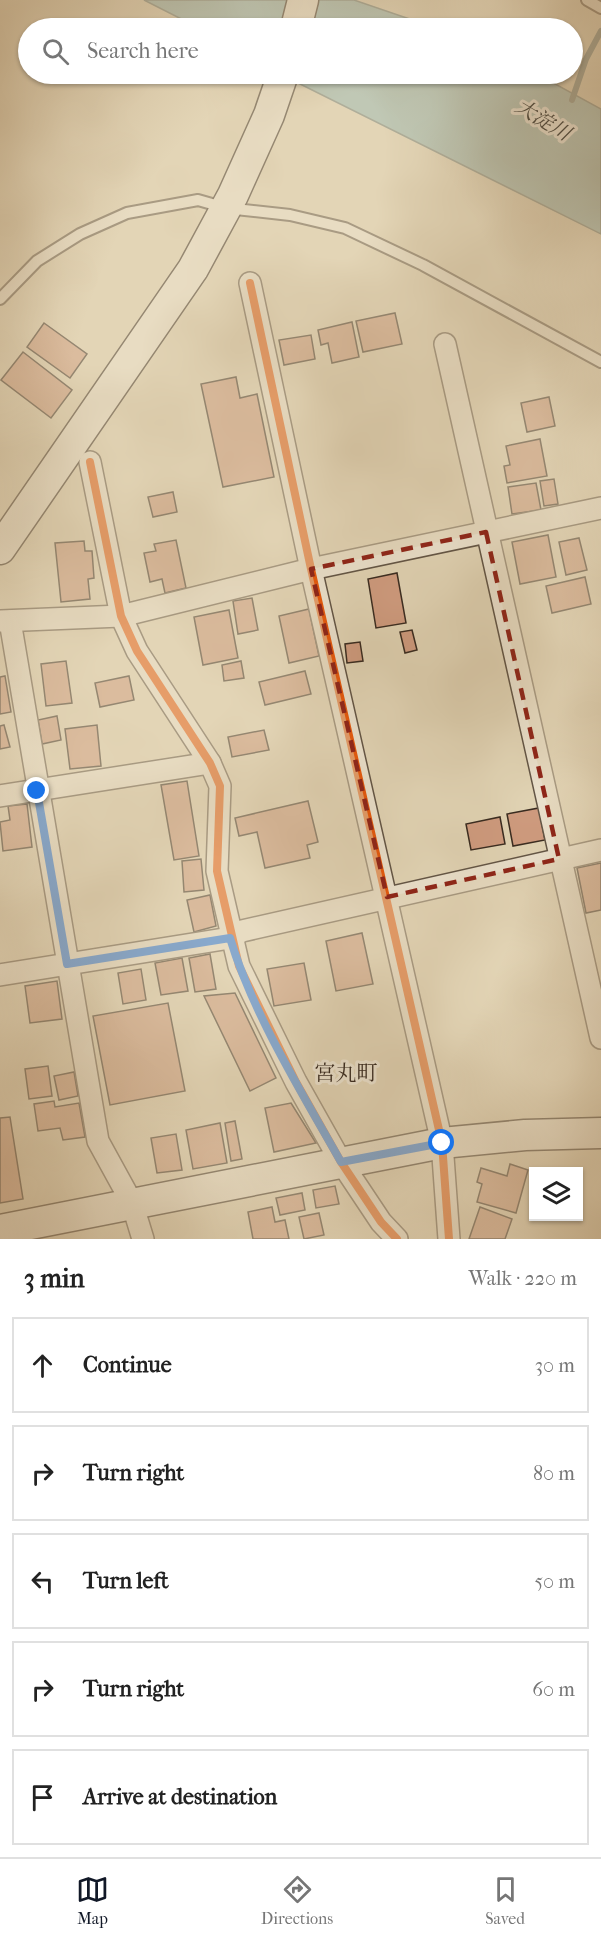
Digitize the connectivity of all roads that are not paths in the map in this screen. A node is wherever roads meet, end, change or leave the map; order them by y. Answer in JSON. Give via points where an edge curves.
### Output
{"nodes":[{"id":1,"x":303,"y":0,"type":"edge"},
{"id":2,"x":587,"y":0,"type":"edge"},
{"id":3,"x":601,"y":8,"type":"edge"},
{"id":4,"x":298,"y":18,"type":"edge"},
{"id":5,"x":280,"y":84,"type":"edge"},
{"id":6,"x":230,"y":202,"type":"junction"},
{"id":7,"x":250,"y":283,"type":"dead end"},
{"id":8,"x":0,"y":299,"type":"edge"},
{"id":9,"x":446,"y":344,"type":"dead end"},
{"id":10,"x":601,"y":362,"type":"edge"},
{"id":11,"x":90,"y":462,"type":"dead end"},
{"id":12,"x":601,"y":508,"type":"edge"},
{"id":13,"x":486,"y":532,"type":"junction"},
{"id":14,"x":0,"y":549,"type":"edge"},
{"id":15,"x":311,"y":569,"type":"junction"},
{"id":16,"x":121,"y":616,"type":"junction"},
{"id":17,"x":5,"y":621,"type":"edge"},
{"id":18,"x":210,"y":763,"type":"junction"},
{"id":19,"x":37,"y":791,"type":"junction"},
{"id":20,"x":0,"y":796,"type":"edge"},
{"id":21,"x":601,"y":850,"type":"edge"},
{"id":22,"x":559,"y":859,"type":"junction"},
{"id":23,"x":387,"y":897,"type":"junction"},
{"id":24,"x":230,"y":938,"type":"junction"},
{"id":25,"x":67,"y":964,"type":"junction"},
{"id":26,"x":0,"y":975,"type":"edge"},
{"id":27,"x":601,"y":1038,"type":"edge"},
{"id":28,"x":601,"y":1133,"type":"edge"},
{"id":29,"x":442,"y":1143,"type":"junction"},
{"id":30,"x":341,"y":1162,"type":"junction"},
{"id":31,"x":132,"y":1203,"type":"junction"},
{"id":32,"x":0,"y":1230,"type":"edge"},
{"id":33,"x":143,"y":1239,"type":"edge"},
{"id":34,"x":397,"y":1239,"type":"edge"},
{"id":35,"x":449,"y":1239,"type":"edge"}],
"edges":[{"from":1,"to":4,"type":"street"},
{"from":2,"to":3,"type":"lane"},
{"from":5,"to":6,"type":"street"},
{"from":6,"to":8,"type":"lane","via":[[198,200],[127,213],[80,234],[37,261]]},
{"from":6,"to":10,"type":"lane","via":[[345,228],[423,265]]},
{"from":6,"to":14,"type":"street","via":[[193,269]]},
{"from":7,"to":15,"type":"street"},
{"from":9,"to":13,"type":"street"},
{"from":11,"to":16,"type":"street"},
{"from":12,"to":13,"type":"street"},
{"from":13,"to":15,"type":"street"},
{"from":13,"to":22,"type":"street"},
{"from":15,"to":16,"type":"street"},
{"from":15,"to":23,"type":"street"},
{"from":16,"to":17,"type":"street"},
{"from":16,"to":18,"type":"street","via":[[137,651]]},
{"from":17,"to":19,"type":"street"},
{"from":18,"to":19,"type":"street"},
{"from":18,"to":24,"type":"street","via":[[220,786],[216,856]]},
{"from":19,"to":20,"type":"street"},
{"from":19,"to":25,"type":"street"},
{"from":21,"to":22,"type":"street"},
{"from":22,"to":23,"type":"street"},
{"from":22,"to":27,"type":"street"},
{"from":23,"to":24,"type":"street","via":[[242,931]]},
{"from":23,"to":29,"type":"street"},
{"from":24,"to":25,"type":"street"},
{"from":24,"to":30,"type":"street","via":[[239,966],[280,1050]]},
{"from":25,"to":26,"type":"street"},
{"from":25,"to":31,"type":"street","via":[[98,1141]]},
{"from":28,"to":29,"type":"street"},
{"from":29,"to":30,"type":"street"},
{"from":29,"to":35,"type":"street"},
{"from":30,"to":31,"type":"street"},
{"from":30,"to":34,"type":"street"},
{"from":31,"to":32,"type":"street"},
{"from":31,"to":33,"type":"street"}]}
